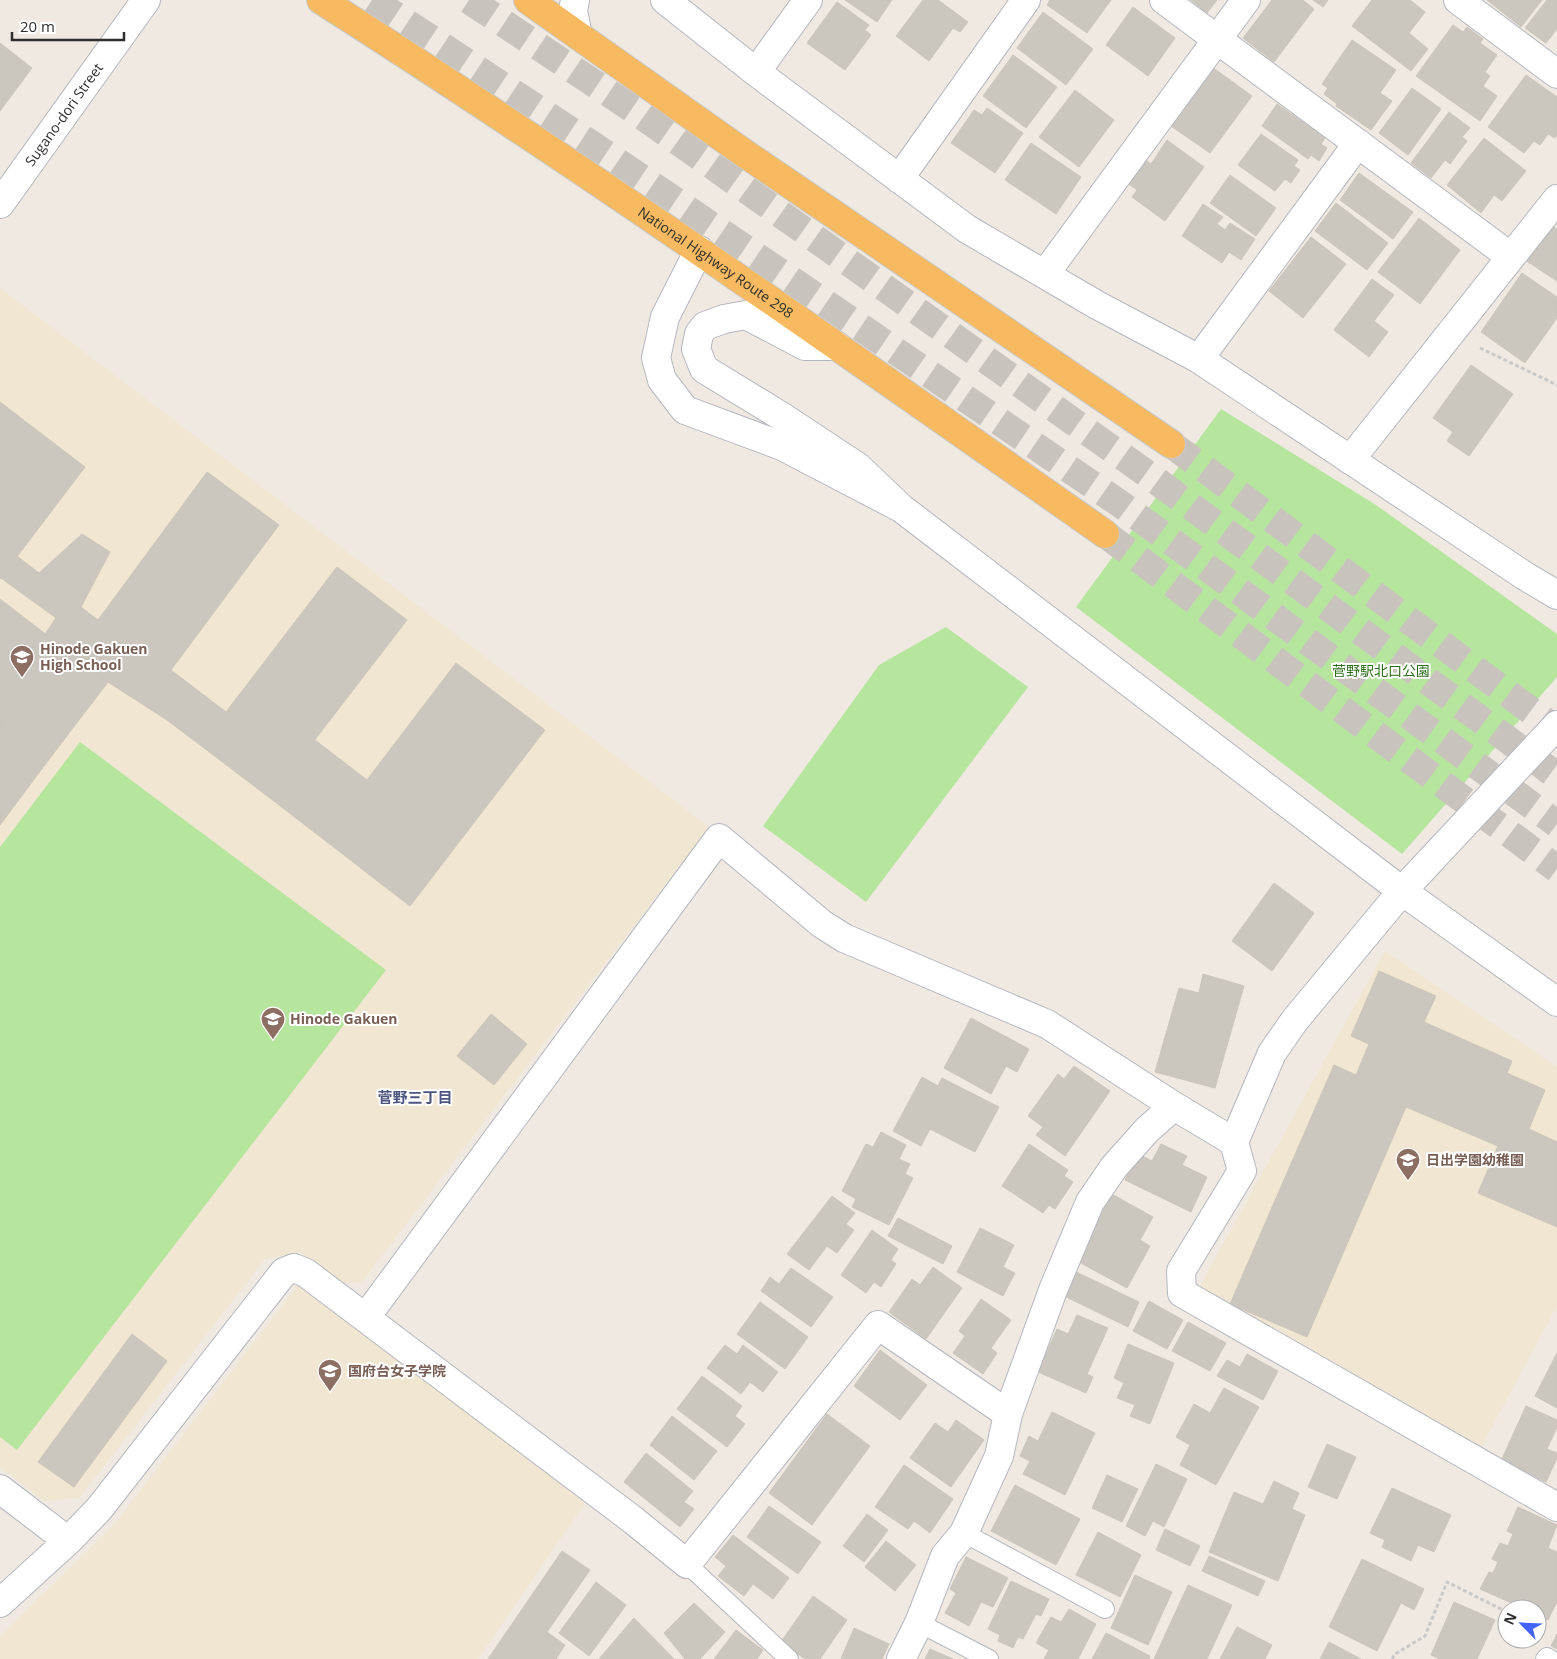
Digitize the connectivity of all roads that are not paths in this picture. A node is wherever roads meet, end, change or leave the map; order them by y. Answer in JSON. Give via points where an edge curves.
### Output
{"nodes":[{"id":1,"x":146,"y":0,"type":"edge"},
{"id":2,"x":321,"y":0,"type":"edge"},
{"id":3,"x":528,"y":0,"type":"edge"},
{"id":4,"x":575,"y":0,"type":"edge"},
{"id":5,"x":665,"y":0,"type":"edge"},
{"id":6,"x":808,"y":0,"type":"edge"},
{"id":7,"x":1026,"y":0,"type":"edge"},
{"id":8,"x":1164,"y":0,"type":"edge"},
{"id":9,"x":1246,"y":0,"type":"edge"},
{"id":10,"x":1458,"y":0,"type":"edge"},
{"id":11,"x":578,"y":35,"type":"junction"},
{"id":12,"x":1217,"y":38,"type":"junction"},
{"id":13,"x":756,"y":72,"type":"junction"},
{"id":14,"x":1557,"y":74,"type":"edge"},
{"id":15,"x":1358,"y":143,"type":"junction"},
{"id":16,"x":899,"y":179,"type":"junction"},
{"id":17,"x":1557,"y":199,"type":"edge"},
{"id":18,"x":0,"y":204,"type":"edge"},
{"id":19,"x":699,"y":250,"type":"junction"},
{"id":20,"x":1511,"y":257,"type":"junction"},
{"id":21,"x":1044,"y":274,"type":"junction"},
{"id":22,"x":837,"y":346,"type":"junction"},
{"id":23,"x":1199,"y":359,"type":"junction"},
{"id":24,"x":1171,"y":444,"type":"tunnel mouth"},
{"id":25,"x":1350,"y":460,"type":"junction"},
{"id":26,"x":901,"y":508,"type":"junction"},
{"id":27,"x":1104,"y":534,"type":"tunnel mouth"},
{"id":28,"x":1557,"y":595,"type":"edge"},
{"id":29,"x":1557,"y":725,"type":"edge"},
{"id":30,"x":1402,"y":891,"type":"junction"},
{"id":31,"x":1557,"y":1002,"type":"edge"},
{"id":32,"x":1174,"y":1106,"type":"junction"},
{"id":33,"x":1234,"y":1142,"type":"junction"},
{"id":34,"x":366,"y":1317,"type":"junction"},
{"id":35,"x":1008,"y":1414,"type":"junction"},
{"id":36,"x":0,"y":1489,"type":"edge"},
{"id":37,"x":1557,"y":1507,"type":"edge"},
{"id":38,"x":964,"y":1533,"type":"junction"},
{"id":39,"x":68,"y":1540,"type":"junction"},
{"id":40,"x":687,"y":1564,"type":"junction"},
{"id":41,"x":0,"y":1603,"type":"edge"},
{"id":42,"x":1105,"y":1609,"type":"dead end"},
{"id":43,"x":919,"y":1623,"type":"junction"},
{"id":44,"x":789,"y":1659,"type":"edge"},
{"id":45,"x":901,"y":1659,"type":"edge"},
{"id":46,"x":989,"y":1659,"type":"edge"},
{"id":47,"x":1545,"y":1659,"type":"edge"},
{"id":48,"x":1550,"y":1659,"type":"edge"}],
"edges":[{"from":1,"to":18,"type":"street","name":"Sugano-dori Street"},
{"from":2,"to":19,"type":"highway","name":"National Highway Route 298","via":[[439,75]]},
{"from":3,"to":11,"type":"highway"},
{"from":4,"to":11,"type":"street","via":[[573,11]]},
{"from":5,"to":13,"type":"street"},
{"from":6,"to":13,"type":"street"},
{"from":7,"to":16,"type":"street"},
{"from":8,"to":12,"type":"street"},
{"from":9,"to":12,"type":"street"},
{"from":10,"to":14,"type":"street"},
{"from":11,"to":24,"type":"highway"},
{"from":12,"to":15,"type":"street"},
{"from":12,"to":21,"type":"street"},
{"from":13,"to":16,"type":"street"},
{"from":15,"to":20,"type":"street"},
{"from":15,"to":23,"type":"street"},
{"from":16,"to":21,"type":"street","via":[[967,229]]},
{"from":17,"to":20,"type":"street"},
{"from":19,"to":22,"type":"highway","name":"National Highway Route 298"},
{"from":19,"to":26,"type":"street","via":[[665,317],[656,358],[662,380],[674,397],[685,410],[782,446]]},
{"from":20,"to":25,"type":"street"},
{"from":21,"to":23,"type":"street"},
{"from":22,"to":26,"type":"street","via":[[805,346],[746,315],[705,326],[699,334],[696,349],[704,368],[858,468]]},
{"from":22,"to":27,"type":"highway","name":"National Highway Route 298"},
{"from":23,"to":25,"type":"street"},
{"from":25,"to":28,"type":"street"},
{"from":26,"to":30,"type":"street"},
{"from":29,"to":30,"type":"street"},
{"from":30,"to":31,"type":"street"},
{"from":30,"to":33,"type":"street","via":[[1295,1020],[1272,1053]]},
{"from":32,"to":33,"type":"street"},
{"from":32,"to":34,"type":"street","via":[[1047,1024],[844,938],[822,924],[719,838]]},
{"from":32,"to":35,"type":"street","via":[[1114,1167],[1090,1202]]},
{"from":33,"to":37,"type":"street","via":[[1242,1171],[1181,1271],[1182,1293]]},
{"from":34,"to":39,"type":"street","via":[[306,1273],[294,1268],[284,1272],[99,1509]]},
{"from":34,"to":40,"type":"street"},
{"from":35,"to":38,"type":"street","via":[[999,1456]]},
{"from":35,"to":40,"type":"street","via":[[878,1325]]},
{"from":36,"to":39,"type":"street"},
{"from":38,"to":42,"type":"lane"},
{"from":38,"to":43,"type":"street","via":[[945,1556]]},
{"from":39,"to":41,"type":"street"},
{"from":40,"to":44,"type":"lane"},
{"from":43,"to":45,"type":"street"},
{"from":43,"to":46,"type":"lane"},
{"from":47,"to":48,"type":"lane"}]}
